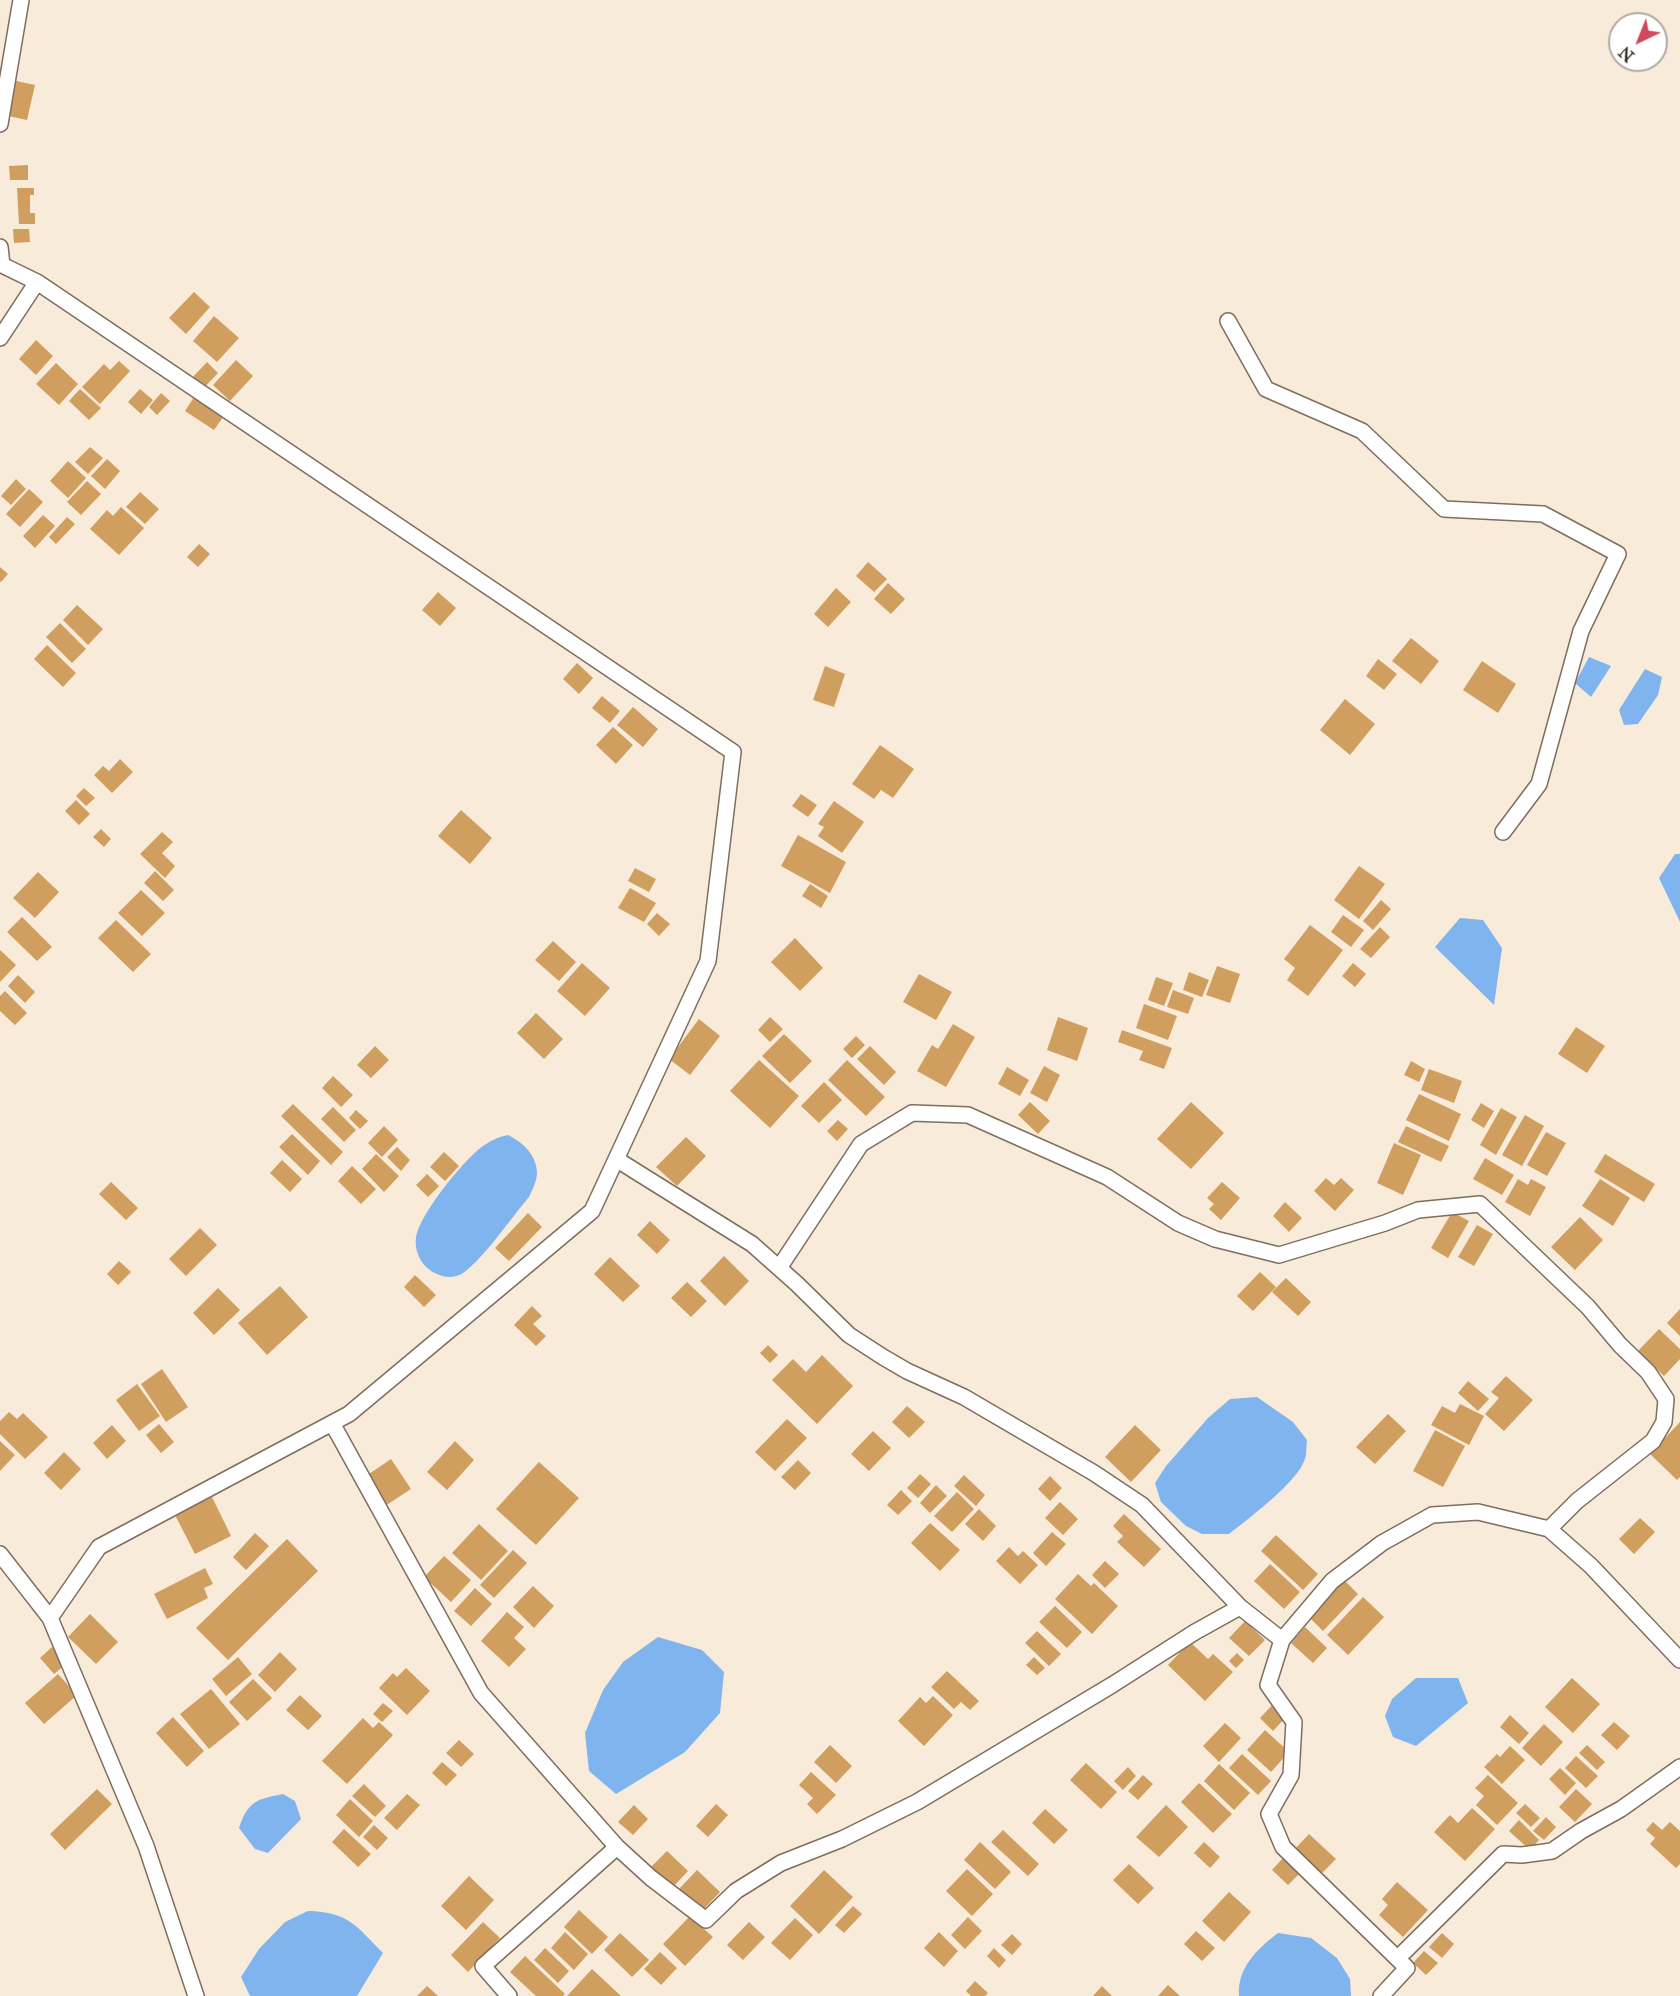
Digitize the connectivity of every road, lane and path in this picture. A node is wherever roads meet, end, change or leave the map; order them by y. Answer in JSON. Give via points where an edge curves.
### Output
{"nodes":[{"id":1,"x":21,"y":0,"type":"edge"},
{"id":2,"x":0,"y":124,"type":"edge"},
{"id":3,"x":0,"y":247,"type":"edge"},
{"id":4,"x":37,"y":282,"type":"junction"},
{"id":5,"x":1228,"y":321,"type":"dead end"},
{"id":6,"x":0,"y":338,"type":"edge"},
{"id":7,"x":1503,"y":832,"type":"dead end"},
{"id":8,"x":616,"y":1159,"type":"junction"},
{"id":9,"x":779,"y":1268,"type":"junction"},
{"id":10,"x":332,"y":1423,"type":"junction"},
{"id":11,"x":1549,"y":1529,"type":"junction"},
{"id":12,"x":0,"y":1554,"type":"edge"},
{"id":13,"x":1240,"y":1607,"type":"junction"},
{"id":14,"x":50,"y":1618,"type":"junction"},
{"id":15,"x":1282,"y":1640,"type":"junction"},
{"id":16,"x":1680,"y":1660,"type":"edge"},
{"id":17,"x":1680,"y":1767,"type":"edge"},
{"id":18,"x":617,"y":1847,"type":"junction"},
{"id":19,"x":1398,"y":1958,"type":"junction"},
{"id":20,"x":196,"y":1996,"type":"edge"},
{"id":21,"x":509,"y":1996,"type":"edge"},
{"id":22,"x":1381,"y":1996,"type":"edge"}],
"edges":[{"from":1,"to":2,"type":"street"},
{"from":3,"to":4,"type":"street","via":[[2,265]]},
{"from":4,"to":6,"type":"street"},
{"from":4,"to":8,"type":"street","via":[[733,752],[708,961]]},
{"from":5,"to":7,"type":"street","via":[[1266,389],[1362,431],[1443,509],[1543,514],[1618,554],[1581,631],[1539,784]]},
{"from":8,"to":9,"type":"street","via":[[752,1244]]},
{"from":8,"to":10,"type":"street","via":[[592,1211],[349,1414]]},
{"from":9,"to":11,"type":"street","via":[[861,1144],[912,1113],[968,1115],[1107,1177],[1178,1223],[1215,1239],[1279,1255],[1418,1210],[1480,1204],[1588,1307],[1648,1372],[1666,1399],[1664,1422],[1653,1441],[1577,1501]]},
{"from":9,"to":13,"type":"street","via":[[849,1335],[908,1371],[964,1397],[1142,1505]]},
{"from":10,"to":14,"type":"street","via":[[99,1547]]},
{"from":10,"to":18,"type":"street","via":[[481,1693]]},
{"from":11,"to":15,"type":"street","via":[[1478,1512],[1432,1515],[1382,1543],[1332,1581]]},
{"from":11,"to":16,"type":"street","via":[[1592,1566]]},
{"from":12,"to":14,"type":"street"},
{"from":13,"to":15,"type":"street"},
{"from":13,"to":18,"type":"street","via":[[917,1802],[842,1839],[781,1863],[736,1891],[706,1920]]},
{"from":14,"to":20,"type":"street","via":[[146,1846]]},
{"from":15,"to":19,"type":"street","via":[[1268,1685],[1294,1722],[1291,1775],[1269,1814],[1283,1847]]},
{"from":17,"to":19,"type":"street","via":[[1622,1809],[1552,1851],[1503,1854]]},
{"from":18,"to":21,"type":"street","via":[[483,1966]]},
{"from":19,"to":22,"type":"street","via":[[1407,1968]]}]}
